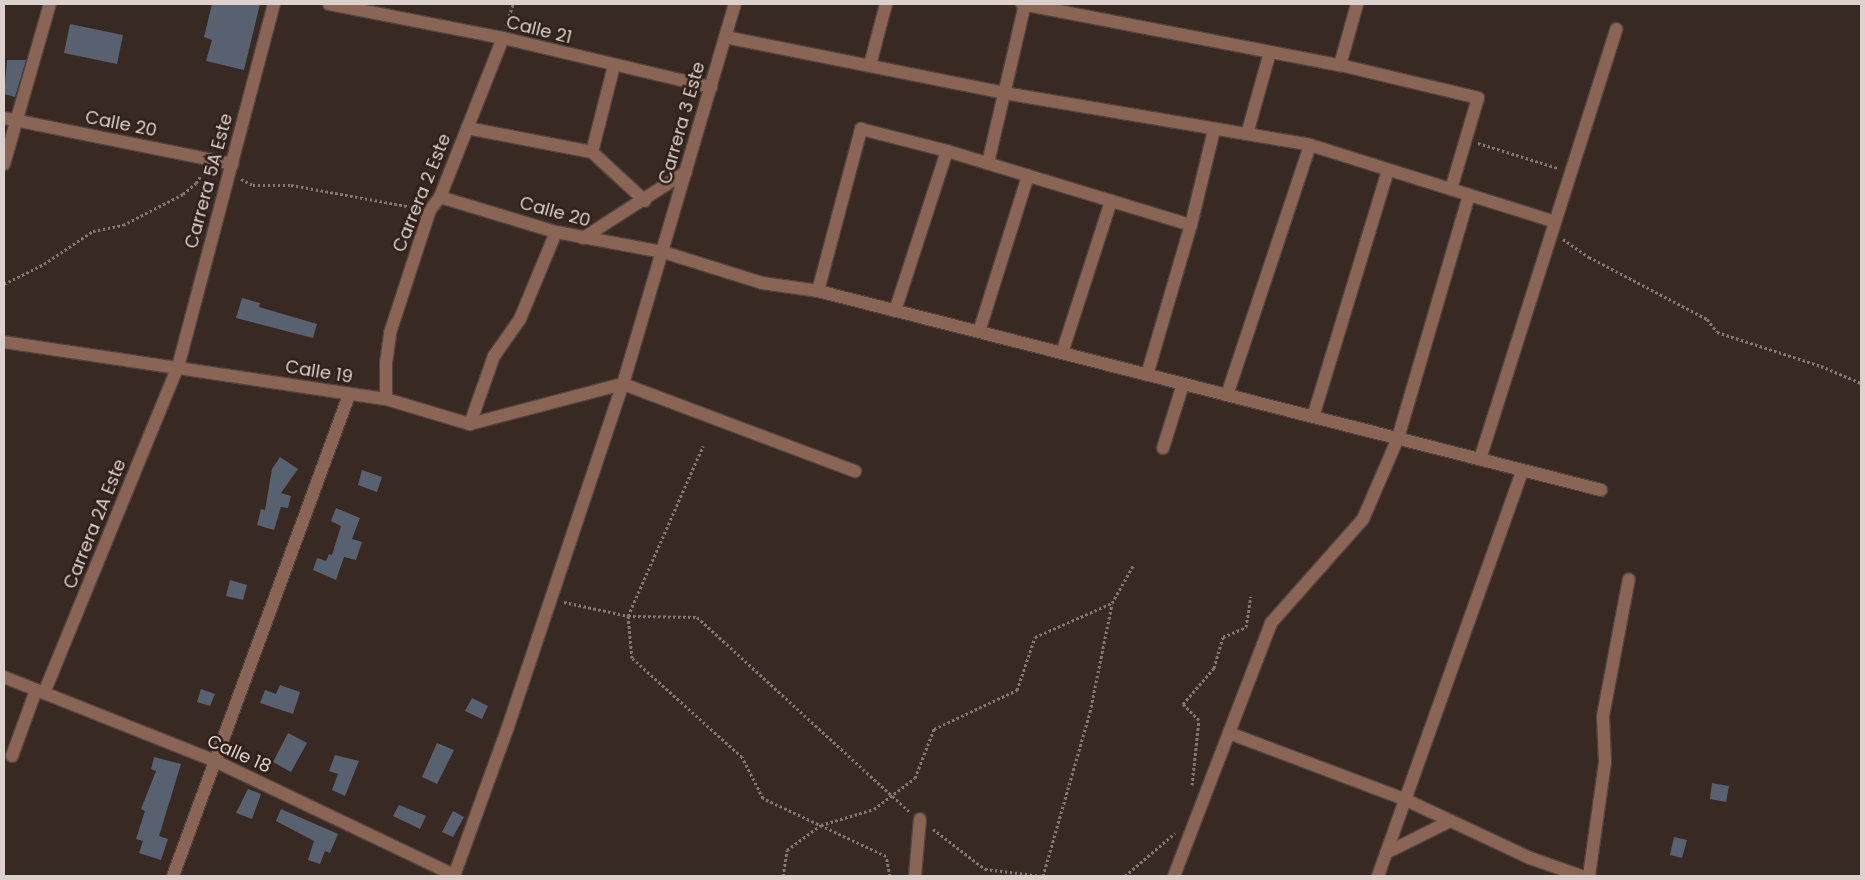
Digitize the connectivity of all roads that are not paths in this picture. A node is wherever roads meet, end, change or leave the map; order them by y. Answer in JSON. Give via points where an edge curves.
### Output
{"nodes":[{"id":1,"x":50,"y":4,"type":"edge"},
{"id":2,"x":274,"y":4,"type":"edge"},
{"id":3,"x":329,"y":4,"type":"edge"},
{"id":4,"x":735,"y":4,"type":"edge"},
{"id":5,"x":886,"y":4,"type":"edge"},
{"id":6,"x":1024,"y":4,"type":"edge"},
{"id":7,"x":1357,"y":4,"type":"edge"},
{"id":8,"x":1616,"y":29,"type":"dead end"},
{"id":9,"x":725,"y":37,"type":"junction"},
{"id":10,"x":502,"y":38,"type":"junction"},
{"id":11,"x":1270,"y":52,"type":"junction"},
{"id":12,"x":870,"y":65,"type":"junction"},
{"id":13,"x":1340,"y":65,"type":"junction"},
{"id":14,"x":614,"y":66,"type":"junction"},
{"id":15,"x":711,"y":87,"type":"junction"},
{"id":16,"x":1004,"y":93,"type":"junction"},
{"id":17,"x":10,"y":119,"type":"edge"},
{"id":18,"x":467,"y":128,"type":"junction"},
{"id":19,"x":1214,"y":130,"type":"junction"},
{"id":20,"x":1248,"y":134,"type":"junction"},
{"id":21,"x":1310,"y":145,"type":"junction"},
{"id":22,"x":947,"y":151,"type":"junction"},
{"id":23,"x":592,"y":152,"type":"junction"},
{"id":24,"x":988,"y":163,"type":"junction"},
{"id":25,"x":4,"y":164,"type":"edge"},
{"id":26,"x":230,"y":169,"type":"junction"},
{"id":27,"x":1388,"y":170,"type":"junction"},
{"id":28,"x":686,"y":172,"type":"junction"},
{"id":29,"x":1028,"y":176,"type":"junction"},
{"id":30,"x":1451,"y":189,"type":"junction"},
{"id":31,"x":1469,"y":195,"type":"junction"},
{"id":32,"x":440,"y":197,"type":"junction"},
{"id":33,"x":645,"y":201,"type":"junction"},
{"id":34,"x":1111,"y":201,"type":"junction"},
{"id":35,"x":1191,"y":225,"type":"junction"},
{"id":36,"x":1553,"y":227,"type":"junction"},
{"id":37,"x":556,"y":232,"type":"junction"},
{"id":38,"x":584,"y":238,"type":"junction"},
{"id":39,"x":663,"y":252,"type":"junction"},
{"id":40,"x":818,"y":291,"type":"junction"},
{"id":41,"x":895,"y":311,"type":"junction"},
{"id":42,"x":979,"y":332,"type":"junction"},
{"id":43,"x":4,"y":342,"type":"edge"},
{"id":44,"x":1062,"y":354,"type":"junction"},
{"id":45,"x":178,"y":367,"type":"junction"},
{"id":46,"x":1147,"y":375,"type":"junction"},
{"id":47,"x":623,"y":384,"type":"junction"},
{"id":48,"x":1183,"y":384,"type":"junction"},
{"id":49,"x":349,"y":395,"type":"junction"},
{"id":50,"x":1227,"y":395,"type":"junction"},
{"id":51,"x":386,"y":400,"type":"junction"},
{"id":52,"x":1313,"y":417,"type":"junction"},
{"id":53,"x":470,"y":424,"type":"junction"},
{"id":54,"x":1398,"y":438,"type":"junction"},
{"id":55,"x":1163,"y":448,"type":"dead end"},
{"id":56,"x":1480,"y":459,"type":"junction"},
{"id":57,"x":855,"y":471,"type":"dead end"},
{"id":58,"x":1522,"y":471,"type":"junction"},
{"id":59,"x":1601,"y":490,"type":"dead end"},
{"id":60,"x":1629,"y":579,"type":"dead end"},
{"id":61,"x":4,"y":677,"type":"edge"},
{"id":62,"x":40,"y":692,"type":"junction"},
{"id":63,"x":1229,"y":733,"type":"junction"},
{"id":64,"x":12,"y":756,"type":"dead end"},
{"id":65,"x":215,"y":761,"type":"junction"},
{"id":66,"x":1404,"y":799,"type":"junction"},
{"id":67,"x":920,"y":819,"type":"road end"},
{"id":68,"x":1450,"y":820,"type":"junction"},
{"id":69,"x":1386,"y":853,"type":"junction"},
{"id":70,"x":173,"y":876,"type":"edge"},
{"id":71,"x":454,"y":876,"type":"edge"},
{"id":72,"x":915,"y":876,"type":"edge"},
{"id":73,"x":1174,"y":876,"type":"edge"},
{"id":74,"x":1378,"y":876,"type":"edge"},
{"id":75,"x":1581,"y":876,"type":"edge"},
{"id":76,"x":1589,"y":876,"type":"edge"}],
"edges":[{"from":1,"to":17,"type":"street"},
{"from":2,"to":26,"type":"street","name":"Carrera 5A Este"},
{"from":3,"to":10,"type":"street","name":"Calle 21"},
{"from":4,"to":9,"type":"street","name":"Carrera 3 Este"},
{"from":5,"to":12,"type":"street"},
{"from":6,"to":11,"type":"street"},
{"from":6,"to":16,"type":"street"},
{"from":7,"to":13,"type":"street"},
{"from":8,"to":36,"type":"street"},
{"from":9,"to":12,"type":"street"},
{"from":9,"to":15,"type":"street","name":"Carrera 3 Este"},
{"from":10,"to":14,"type":"street","name":"Calle 21"},
{"from":10,"to":18,"type":"street","name":"Carrera 2 Este"},
{"from":11,"to":13,"type":"street"},
{"from":11,"to":20,"type":"street"},
{"from":12,"to":16,"type":"street"},
{"from":13,"to":30,"type":"street","via":[[1478,98]]},
{"from":14,"to":15,"type":"street","name":"Calle 21"},
{"from":14,"to":23,"type":"street"},
{"from":15,"to":28,"type":"street","name":"Carrera 3 Este"},
{"from":16,"to":19,"type":"street"},
{"from":16,"to":24,"type":"street"},
{"from":17,"to":25,"type":"street"},
{"from":17,"to":26,"type":"street","name":"Calle 20","via":[[210,160]]},
{"from":18,"to":23,"type":"street"},
{"from":18,"to":32,"type":"street","name":"Carrera 2 Este"},
{"from":19,"to":20,"type":"street"},
{"from":19,"to":35,"type":"street"},
{"from":20,"to":21,"type":"street"},
{"from":21,"to":27,"type":"street"},
{"from":21,"to":50,"type":"street"},
{"from":22,"to":24,"type":"street"},
{"from":22,"to":40,"type":"street","via":[[861,129]]},
{"from":22,"to":41,"type":"street"},
{"from":23,"to":33,"type":"street"},
{"from":24,"to":29,"type":"street"},
{"from":26,"to":45,"type":"street","name":"Carrera 5A Este"},
{"from":27,"to":30,"type":"street"},
{"from":27,"to":52,"type":"street"},
{"from":28,"to":33,"type":"street"},
{"from":28,"to":39,"type":"street","name":"Carrera 3 Este"},
{"from":29,"to":34,"type":"street"},
{"from":29,"to":42,"type":"street"},
{"from":30,"to":31,"type":"street"},
{"from":31,"to":36,"type":"street"},
{"from":31,"to":54,"type":"street"},
{"from":32,"to":37,"type":"street","name":"Calle 20"},
{"from":32,"to":51,"type":"street","name":"Carrera 2 Este","via":[[430,210],[390,334]]},
{"from":33,"to":38,"type":"street"},
{"from":34,"to":35,"type":"street"},
{"from":34,"to":44,"type":"street"},
{"from":35,"to":46,"type":"street"},
{"from":36,"to":56,"type":"street"},
{"from":37,"to":38,"type":"street","name":"Calle 20"},
{"from":37,"to":53,"type":"street","via":[[520,319],[494,356]]},
{"from":38,"to":39,"type":"street","name":"Calle 20"},
{"from":39,"to":40,"type":"street","name":"Calle 20","via":[[762,283]]},
{"from":39,"to":47,"type":"street","name":"Carrera 3 Este"},
{"from":40,"to":41,"type":"street","name":"Calle 20"},
{"from":41,"to":42,"type":"street","name":"Calle 20"},
{"from":42,"to":44,"type":"street","name":"Calle 20"},
{"from":43,"to":45,"type":"street","name":"Calle 19"},
{"from":44,"to":46,"type":"street","name":"Calle 20"},
{"from":45,"to":49,"type":"street","name":"Calle 19"},
{"from":45,"to":62,"type":"street","name":"Carrera 2A Este"},
{"from":46,"to":48,"type":"street","name":"Calle 20"},
{"from":47,"to":53,"type":"street"},
{"from":47,"to":57,"type":"street"},
{"from":47,"to":71,"type":"street","name":"Carrera 3 Este","via":[[548,599],[508,727]]},
{"from":48,"to":50,"type":"street","name":"Calle 20"},
{"from":48,"to":55,"type":"street"},
{"from":49,"to":51,"type":"street","name":"Calle 19"},
{"from":49,"to":65,"type":"street"},
{"from":50,"to":52,"type":"street","name":"Calle 20"},
{"from":51,"to":53,"type":"street","name":"Calle 19"},
{"from":52,"to":54,"type":"street","name":"Calle 20"},
{"from":54,"to":56,"type":"street","name":"Calle 20"},
{"from":54,"to":63,"type":"street","via":[[1363,519],[1271,623]]},
{"from":56,"to":58,"type":"street","name":"Calle 20"},
{"from":58,"to":59,"type":"street","name":"Calle 20"},
{"from":58,"to":66,"type":"street"},
{"from":60,"to":76,"type":"street","via":[[1603,716],[1605,762]]},
{"from":61,"to":62,"type":"street","name":"Calle 18"},
{"from":62,"to":64,"type":"street","name":"Carrera 2A Este"},
{"from":62,"to":65,"type":"street","name":"Calle 18"},
{"from":63,"to":66,"type":"street"},
{"from":63,"to":73,"type":"street"},
{"from":65,"to":70,"type":"street"},
{"from":65,"to":71,"type":"street","name":"Calle 18"},
{"from":66,"to":68,"type":"street"},
{"from":66,"to":69,"type":"street"},
{"from":67,"to":72,"type":"street"},
{"from":68,"to":69,"type":"street"},
{"from":68,"to":75,"type":"street","via":[[1530,858]]},
{"from":69,"to":74,"type":"street"}]}
